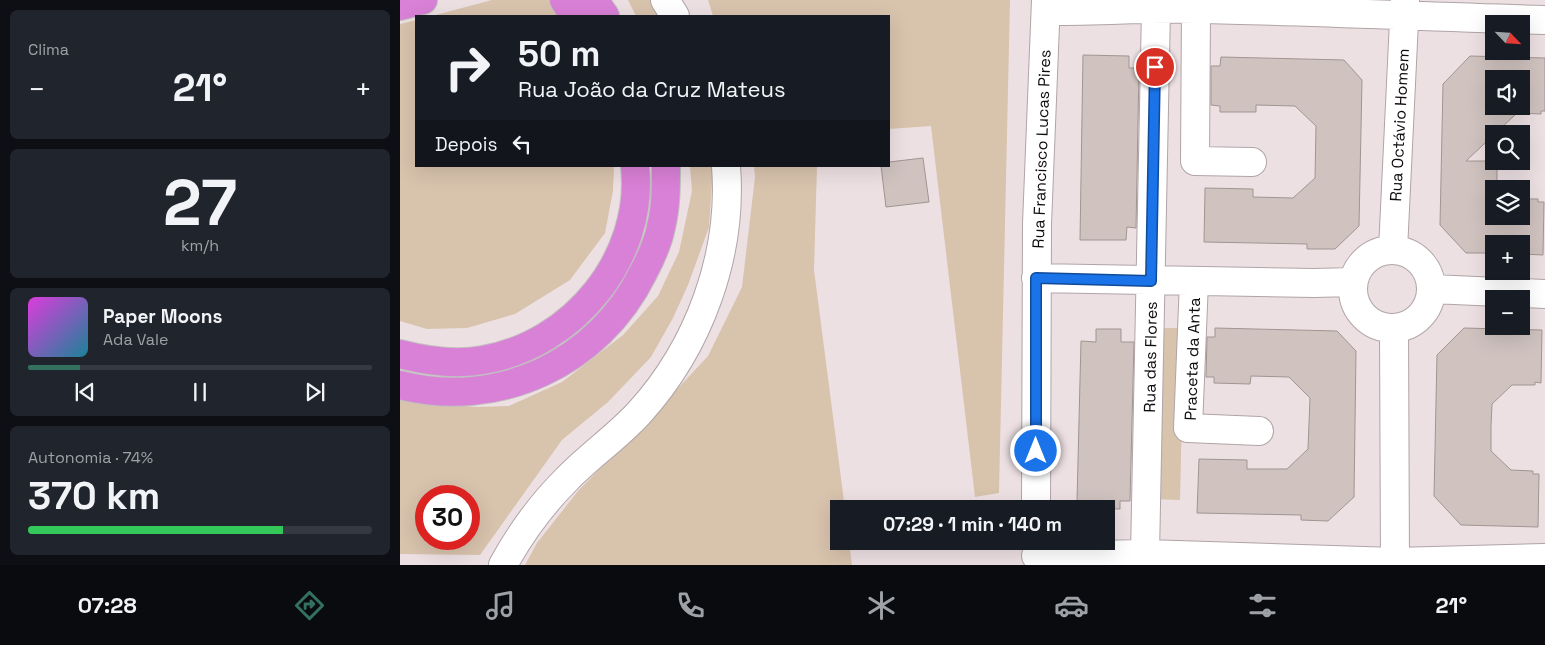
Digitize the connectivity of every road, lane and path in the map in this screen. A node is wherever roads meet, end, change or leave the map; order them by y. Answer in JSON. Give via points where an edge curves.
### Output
{"nodes":[{"id":1,"x":423,"y":0,"type":"edge"},
{"id":2,"x":564,"y":0,"type":"edge"},
{"id":3,"x":594,"y":0,"type":"edge"},
{"id":4,"x":665,"y":0,"type":"edge"},
{"id":5,"x":1046,"y":5,"type":"edge"},
{"id":6,"x":400,"y":6,"type":"edge"},
{"id":7,"x":1405,"y":7,"type":"edge"},
{"id":8,"x":1156,"y":9,"type":"junction"},
{"id":9,"x":1196,"y":9,"type":"junction"},
{"id":10,"x":573,"y":15,"type":"edge"},
{"id":11,"x":604,"y":15,"type":"edge"},
{"id":12,"x":675,"y":15,"type":"edge"},
{"id":13,"x":1545,"y":20,"type":"edge"},
{"id":14,"x":1252,"y":162,"type":"dead end"},
{"id":15,"x":635,"y":167,"type":"edge"},
{"id":16,"x":666,"y":167,"type":"edge"},
{"id":17,"x":726,"y":167,"type":"edge"},
{"id":18,"x":1393,"y":250,"type":"junction"},
{"id":19,"x":1036,"y":278,"type":"junction"},
{"id":20,"x":1151,"y":281,"type":"junction"},
{"id":21,"x":1194,"y":281,"type":"junction"},
{"id":22,"x":1354,"y":282,"type":"junction"},
{"id":23,"x":1432,"y":289,"type":"junction"},
{"id":24,"x":1545,"y":294,"type":"edge"},
{"id":25,"x":1394,"y":328,"type":"junction"},
{"id":26,"x":400,"y":354,"type":"edge"},
{"id":27,"x":400,"y":384,"type":"edge"},
{"id":28,"x":1259,"y":431,"type":"dead end"},
{"id":29,"x":1036,"y":500,"type":"edge"},
{"id":30,"x":1036,"y":554,"type":"edge"},
{"id":31,"x":1146,"y":554,"type":"junction"},
{"id":32,"x":1545,"y":558,"type":"edge"},
{"id":33,"x":1395,"y":563,"type":"edge"},
{"id":34,"x":503,"y":565,"type":"edge"}],
"edges":[{"from":1,"to":6,"type":"highway"},
{"from":2,"to":10,"type":"highway"},
{"from":3,"to":11,"type":"highway"},
{"from":4,"to":12,"type":"street"},
{"from":5,"to":8,"type":"street","via":[[1094,11]]},
{"from":5,"to":19,"type":"street","name":"Rua Francisco Lucas Pires"},
{"from":7,"to":9,"type":"street"},
{"from":7,"to":13,"type":"street","via":[[1449,18]]},
{"from":7,"to":18,"type":"street","name":"Rua Octávio Homem"},
{"from":8,"to":9,"type":"street"},
{"from":8,"to":20,"type":"street","name":"Rua das Flores"},
{"from":9,"to":14,"type":"street","via":[[1195,161]]},
{"from":15,"to":26,"type":"highway","via":[[637,184],[632,222],[619,257],[601,287],[575,316],[547,337],[514,352],[484,360],[457,363]]},
{"from":16,"to":27,"type":"highway","via":[[667,191],[652,256],[636,288],[616,316],[590,343],[538,375],[507,385],[476,391],[442,392]]},
{"from":17,"to":34,"type":"street","via":[[725,230],[717,269],[687,345],[665,381],[638,414],[566,479],[539,509]]},
{"from":18,"to":22,"type":"street","via":[[1368,258],[1359,268]]},
{"from":18,"to":23,"type":"street","via":[[1408,252],[1420,260],[1430,275]]},
{"from":19,"to":20,"type":"street"},
{"from":19,"to":29,"type":"street","name":"Rua Francisco Lucas Pires"},
{"from":20,"to":21,"type":"street"},
{"from":20,"to":31,"type":"street","name":"Rua das Flores"},
{"from":21,"to":22,"type":"street"},
{"from":21,"to":28,"type":"street","name":"Praceta da Anta","via":[[1188,428]]},
{"from":22,"to":25,"type":"street","via":[[1353,295],[1361,314],[1371,323]]},
{"from":23,"to":24,"type":"street"},
{"from":23,"to":25,"type":"street","via":[[1430,303],[1423,316],[1408,326]]},
{"from":25,"to":33,"type":"street"},
{"from":30,"to":31,"type":"street"},
{"from":31,"to":33,"type":"street"},
{"from":32,"to":33,"type":"street"}]}
